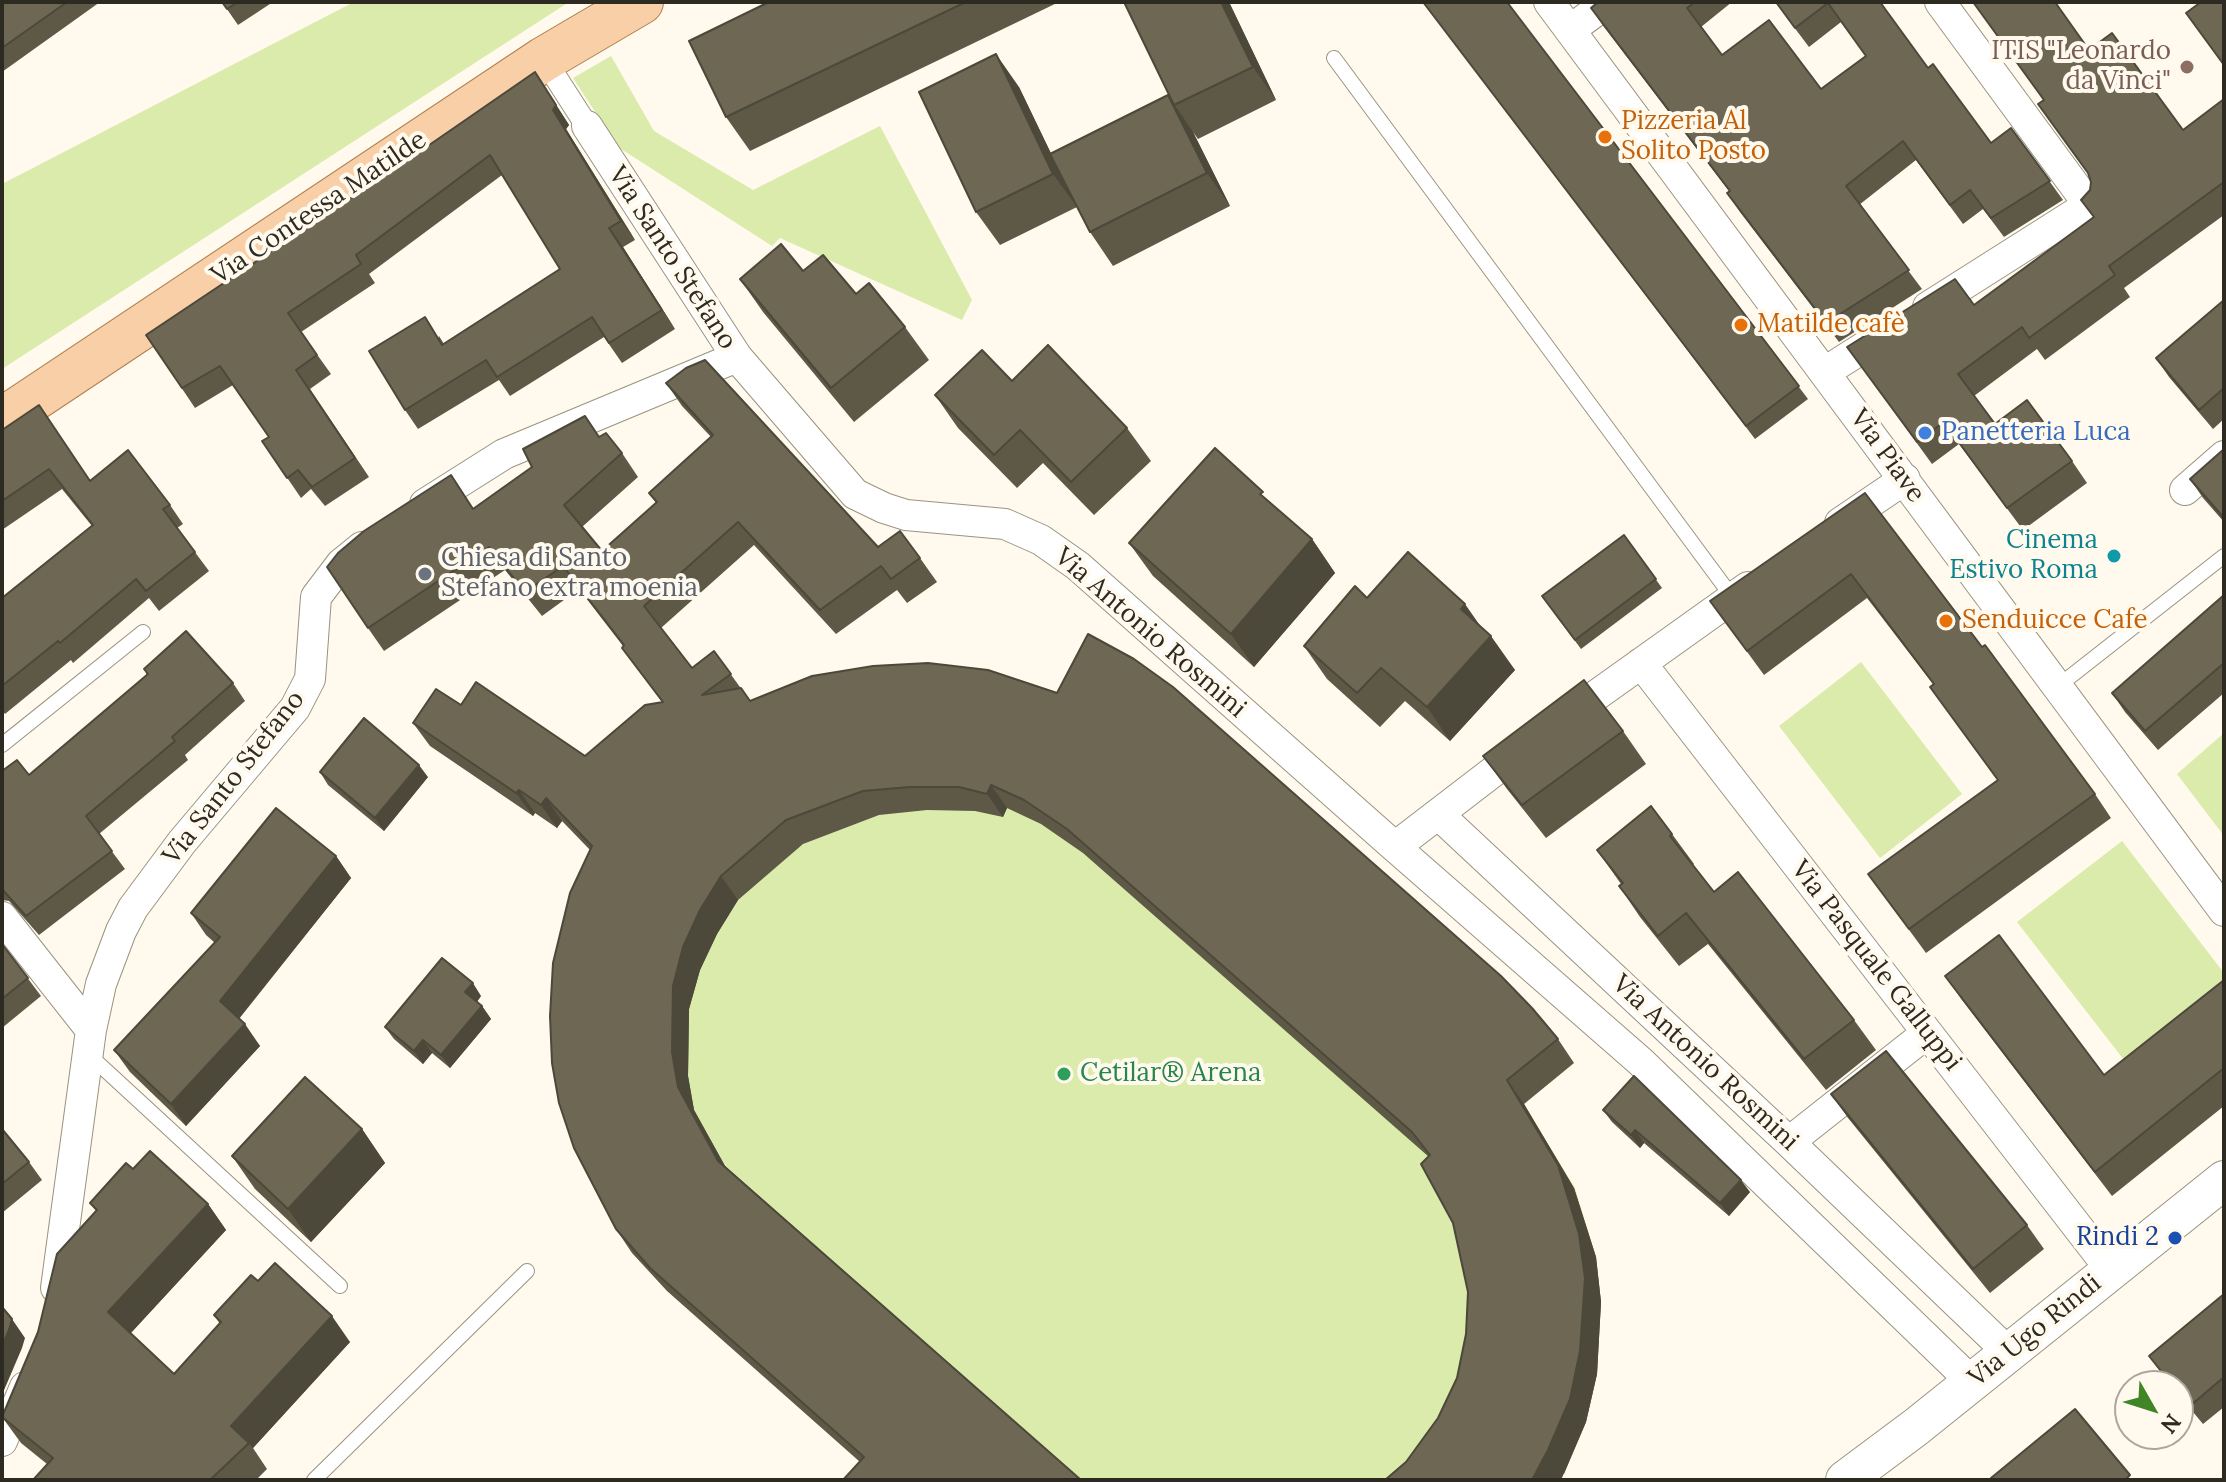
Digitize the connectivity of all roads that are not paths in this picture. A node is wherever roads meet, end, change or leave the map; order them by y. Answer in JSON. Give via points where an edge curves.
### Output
{"nodes":[{"id":1,"x":641,"y":2,"type":"edge"},
{"id":2,"x":1549,"y":2,"type":"edge"},
{"id":3,"x":1608,"y":2,"type":"edge"},
{"id":4,"x":1940,"y":2,"type":"edge"},
{"id":5,"x":1570,"y":30,"type":"junction"},
{"id":6,"x":1334,"y":58,"type":"dead end"},
{"id":7,"x":544,"y":59,"type":"junction"},
{"id":8,"x":587,"y":126,"type":"joint"},
{"id":9,"x":737,"y":357,"type":"junction"},
{"id":10,"x":1825,"y":372,"type":"junction"},
{"id":11,"x":2,"y":420,"type":"edge"},
{"id":12,"x":2224,"y":456,"type":"edge"},
{"id":13,"x":1905,"y":479,"type":"junction"},
{"id":14,"x":2185,"y":490,"type":"dead end"},
{"id":15,"x":1816,"y":540,"type":"edge"},
{"id":16,"x":2224,"y":556,"type":"edge"},
{"id":17,"x":1768,"y":573,"type":"edge"},
{"id":18,"x":1733,"y":598,"type":"junction"},
{"id":19,"x":143,"y":632,"type":"dead end"},
{"id":20,"x":1641,"y":663,"type":"junction"},
{"id":21,"x":2057,"y":687,"type":"junction"},
{"id":22,"x":2,"y":745,"type":"edge"},
{"id":23,"x":1438,"y":814,"type":"junction"},
{"id":24,"x":1395,"y":847,"type":"junction"},
{"id":25,"x":2224,"y":911,"type":"edge"},
{"id":26,"x":2,"y":917,"type":"edge"},
{"id":27,"x":1927,"y":1033,"type":"junction"},
{"id":28,"x":89,"y":1042,"type":"junction"},
{"id":29,"x":1789,"y":1142,"type":"junction"},
{"id":30,"x":2224,"y":1180,"type":"edge"},
{"id":31,"x":2111,"y":1270,"type":"junction"},
{"id":32,"x":527,"y":1271,"type":"dead end"},
{"id":33,"x":340,"y":1286,"type":"dead end"},
{"id":34,"x":49,"y":1314,"type":"edge"},
{"id":35,"x":2008,"y":1352,"type":"junction"},
{"id":36,"x":39,"y":1354,"type":"edge"},
{"id":37,"x":1972,"y":1382,"type":"junction"},
{"id":38,"x":2,"y":1441,"type":"edge"},
{"id":39,"x":1858,"y":1477,"type":"edge"},
{"id":40,"x":314,"y":1480,"type":"edge"}],
"edges":[{"from":1,"to":7,"type":"main road","name":"Via Contessa Matilde"},
{"from":2,"to":5,"type":"street","name":"Via Piave"},
{"from":3,"to":5,"type":"street"},
{"from":4,"to":10,"type":"street","via":[[2089,205]]},
{"from":5,"to":10,"type":"street","name":"Via Piave"},
{"from":6,"to":18,"type":"lane"},
{"from":7,"to":8,"type":"street","name":"Via Santo Stefano"},
{"from":7,"to":11,"type":"main road","name":"Via Contessa Matilde"},
{"from":8,"to":9,"type":"street","name":"Via Santo Stefano"},
{"from":9,"to":24,"type":"street","name":"Via Antonio Rosmini","via":[[855,494],[906,515],[1005,524],[1041,540],[1078,566]]},
{"from":9,"to":28,"type":"street","name":"Via Santo Stefano","via":[[504,454],[341,564],[316,597],[313,657],[304,693],[133,908],[101,984]]},
{"from":10,"to":13,"type":"street","name":"Via Piave"},
{"from":12,"to":14,"type":"street"},
{"from":13,"to":15,"type":"street"},
{"from":13,"to":21,"type":"street","name":"Via Piave"},
{"from":16,"to":21,"type":"lane"},
{"from":17,"to":18,"type":"street"},
{"from":18,"to":20,"type":"street"},
{"from":19,"to":22,"type":"lane"},
{"from":20,"to":23,"type":"street"},
{"from":20,"to":27,"type":"street","name":"Via Pasquale Galluppi"},
{"from":21,"to":25,"type":"street","name":"Via Piave"},
{"from":23,"to":24,"type":"street"},
{"from":23,"to":29,"type":"street","name":"Via Antonio Rosmini"},
{"from":24,"to":37,"type":"street","name":"Via Antonio Rosmini","via":[[1641,1062]]},
{"from":26,"to":28,"type":"street"},
{"from":27,"to":29,"type":"street"},
{"from":27,"to":31,"type":"street","name":"Via Pasquale Galluppi"},
{"from":28,"to":33,"type":"lane"},
{"from":28,"to":34,"type":"street","name":"Via Santo Stefano"},
{"from":29,"to":35,"type":"street","name":"Via Antonio Rosmini"},
{"from":30,"to":31,"type":"street","name":"Via Ugo Rindi"},
{"from":31,"to":35,"type":"street","name":"Via Ugo Rindi"},
{"from":32,"to":40,"type":"lane"},
{"from":35,"to":37,"type":"street","name":"Via Ugo Rindi"},
{"from":36,"to":38,"type":"street"},
{"from":37,"to":39,"type":"street","name":"Via Ugo Rindi"}]}
